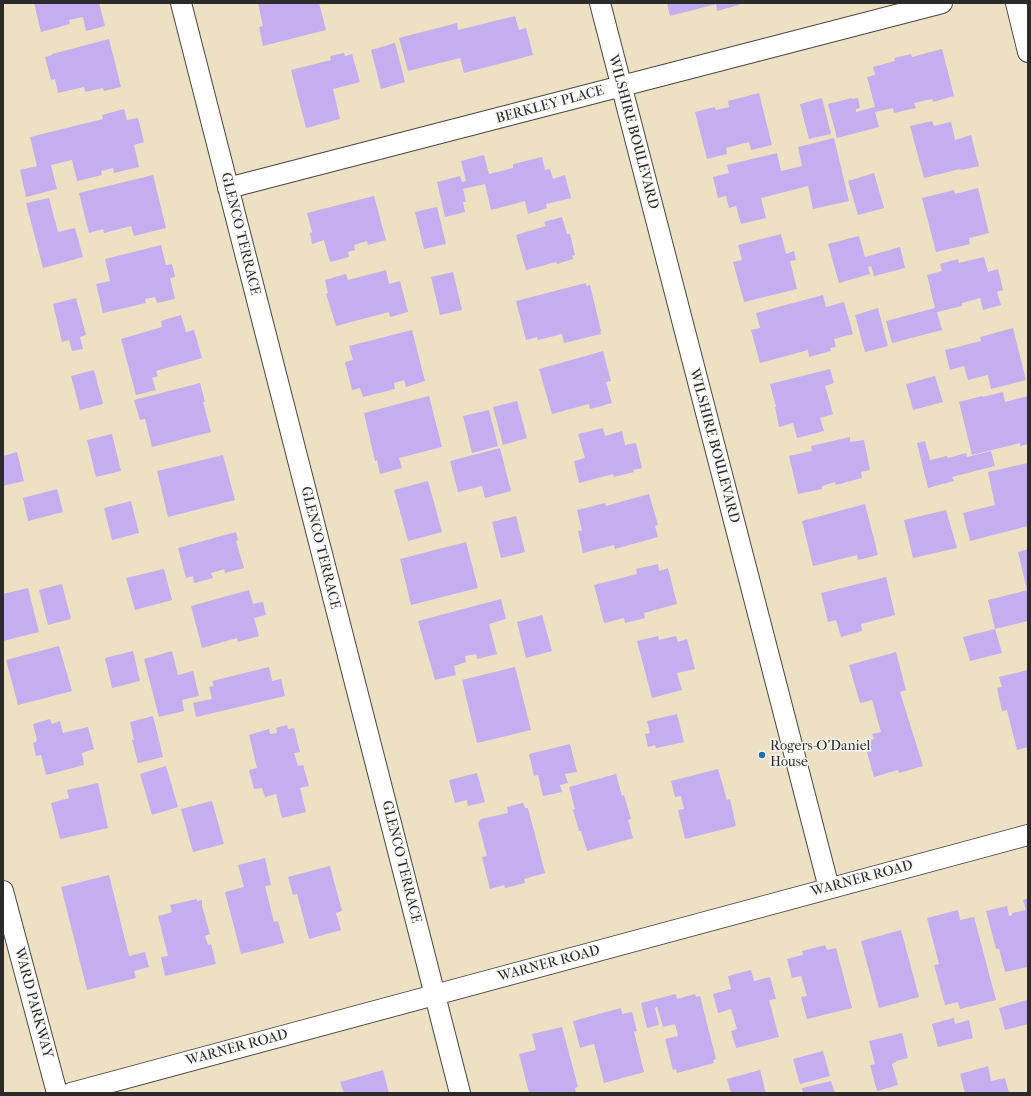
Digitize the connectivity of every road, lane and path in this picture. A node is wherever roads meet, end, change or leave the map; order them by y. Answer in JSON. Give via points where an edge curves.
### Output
{"nodes":[{"id":1,"x":181,"y":3,"type":"edge"},
{"id":2,"x":600,"y":3,"type":"edge"},
{"id":3,"x":942,"y":3,"type":"edge"},
{"id":4,"x":1016,"y":3,"type":"edge"},
{"id":5,"x":1028,"y":52,"type":"edge"},
{"id":6,"x":621,"y":86,"type":"junction"},
{"id":7,"x":228,"y":188,"type":"junction"},
{"id":8,"x":1028,"y":835,"type":"edge"},
{"id":9,"x":829,"y":888,"type":"junction"},
{"id":10,"x":3,"y":891,"type":"edge"},
{"id":11,"x":435,"y":995,"type":"junction"},
{"id":12,"x":57,"y":1093,"type":"edge"},
{"id":13,"x":71,"y":1093,"type":"edge"},
{"id":14,"x":460,"y":1093,"type":"edge"}],
"edges":[{"from":1,"to":7,"type":"street","name":"GLENCO TERRACE"},
{"from":2,"to":6,"type":"street","name":"WILSHIRE BOULEVARD"},
{"from":3,"to":6,"type":"street","name":"BERKLEY PLACE"},
{"from":4,"to":5,"type":"street"},
{"from":6,"to":7,"type":"street","name":"BERKLEY PLACE"},
{"from":6,"to":9,"type":"street","name":"WILSHIRE BOULEVARD"},
{"from":7,"to":11,"type":"street","name":"GLENCO TERRACE"},
{"from":8,"to":9,"type":"street","name":"WARNER ROAD"},
{"from":9,"to":11,"type":"street","name":"WARNER ROAD"},
{"from":10,"to":12,"type":"street","name":"WARD PARKWAY"},
{"from":11,"to":13,"type":"street","name":"WARNER ROAD"},
{"from":11,"to":14,"type":"street","name":"GLENCO TERRACE"}]}
